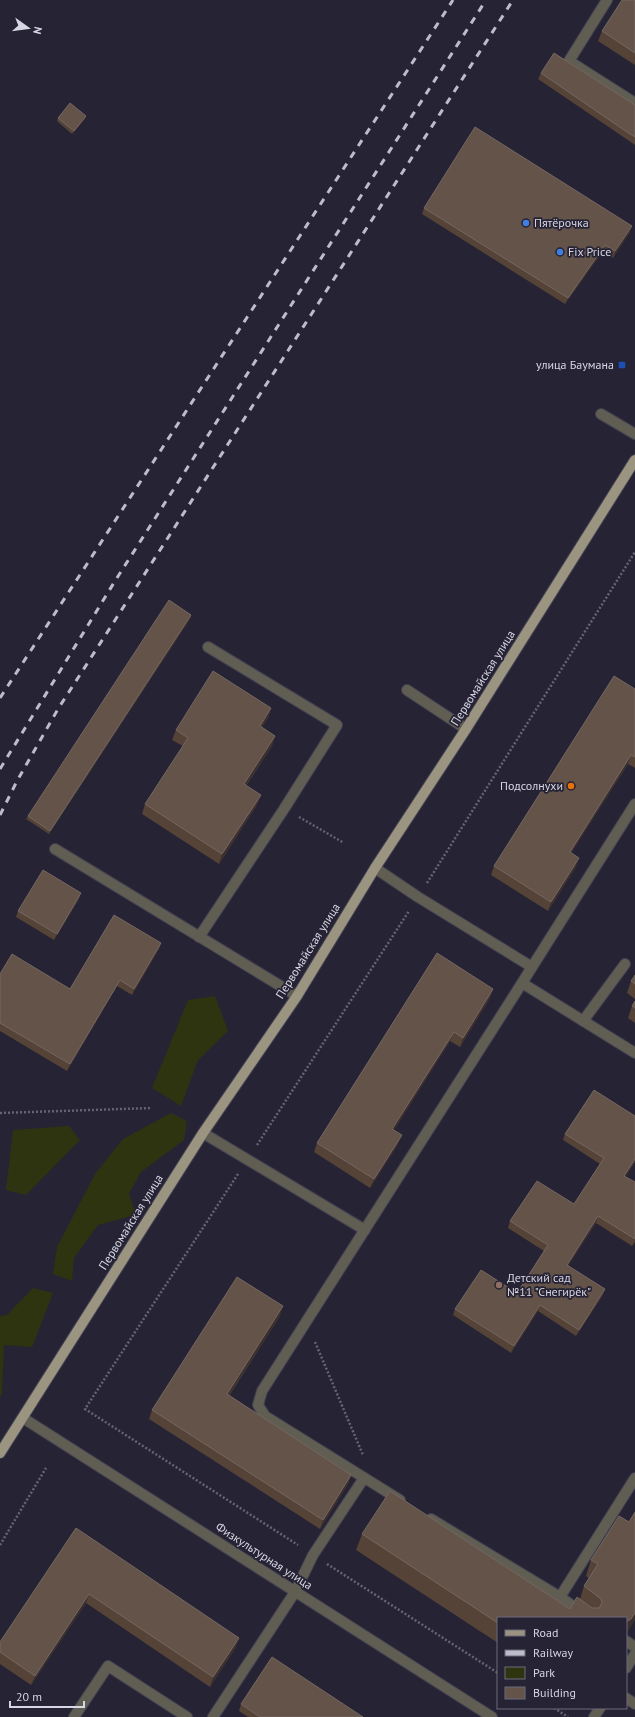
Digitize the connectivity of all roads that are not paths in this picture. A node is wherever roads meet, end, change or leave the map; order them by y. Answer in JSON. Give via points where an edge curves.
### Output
{"nodes":[{"id":1,"x":607,"y":0,"type":"edge"},
{"id":2,"x":635,"y":103,"type":"edge"},
{"id":3,"x":601,"y":414,"type":"dead end"},
{"id":4,"x":635,"y":434,"type":"edge"},
{"id":5,"x":635,"y":460,"type":"edge"},
{"id":6,"x":208,"y":647,"type":"dead end"},
{"id":7,"x":407,"y":690,"type":"dead end"},
{"id":8,"x":466,"y":729,"type":"junction"},
{"id":9,"x":635,"y":804,"type":"edge"},
{"id":10,"x":55,"y":849,"type":"dead end"},
{"id":11,"x":375,"y":868,"type":"junction"},
{"id":12,"x":199,"y":937,"type":"junction"},
{"id":13,"x":625,"y":964,"type":"dead end"},
{"id":14,"x":532,"y":967,"type":"junction"},
{"id":15,"x":522,"y":983,"type":"junction"},
{"id":16,"x":297,"y":996,"type":"junction"},
{"id":17,"x":583,"y":1021,"type":"junction"},
{"id":18,"x":635,"y":1054,"type":"edge"},
{"id":19,"x":203,"y":1133,"type":"junction"},
{"id":20,"x":365,"y":1230,"type":"junction"},
{"id":21,"x":23,"y":1418,"type":"junction"},
{"id":22,"x":0,"y":1453,"type":"edge"},
{"id":23,"x":364,"y":1478,"type":"junction"},
{"id":24,"x":635,"y":1478,"type":"edge"},
{"id":25,"x":408,"y":1505,"type":"edge"},
{"id":26,"x":421,"y":1513,"type":"edge"},
{"id":27,"x":295,"y":1592,"type":"junction"},
{"id":28,"x":560,"y":1597,"type":"junction"},
{"id":29,"x":589,"y":1617,"type":"edge"},
{"id":30,"x":635,"y":1654,"type":"edge"},
{"id":31,"x":627,"y":1666,"type":"edge"},
{"id":32,"x":74,"y":1717,"type":"edge"},
{"id":33,"x":187,"y":1717,"type":"edge"},
{"id":34,"x":213,"y":1717,"type":"edge"},
{"id":35,"x":492,"y":1717,"type":"edge"}],
"edges":[{"from":1,"to":2,"type":"street","via":[[568,60]]},
{"from":3,"to":4,"type":"street"},
{"from":5,"to":8,"type":"main road","name":"Первомайская улица"},
{"from":6,"to":12,"type":"street","via":[[337,725]]},
{"from":7,"to":8,"type":"street"},
{"from":8,"to":11,"type":"main road","name":"Первомайская улица"},
{"from":9,"to":14,"type":"street"},
{"from":10,"to":12,"type":"street"},
{"from":11,"to":14,"type":"street"},
{"from":11,"to":16,"type":"main road","name":"Первомайская улица"},
{"from":12,"to":16,"type":"street"},
{"from":13,"to":17,"type":"street"},
{"from":14,"to":15,"type":"street"},
{"from":15,"to":17,"type":"street"},
{"from":15,"to":20,"type":"street"},
{"from":16,"to":19,"type":"main road","name":"Первомайская улица"},
{"from":17,"to":18,"type":"street"},
{"from":19,"to":20,"type":"street"},
{"from":19,"to":21,"type":"main road","name":"Первомайская улица"},
{"from":20,"to":23,"type":"street","via":[[262,1391],[258,1405],[266,1416]]},
{"from":21,"to":22,"type":"main road","name":"Первомайская улица"},
{"from":21,"to":27,"type":"street","name":"Физкультурная улица"},
{"from":23,"to":25,"type":"street"},
{"from":23,"to":27,"type":"street","via":[[313,1555]]},
{"from":24,"to":28,"type":"street"},
{"from":26,"to":28,"type":"street"},
{"from":27,"to":34,"type":"street"},
{"from":27,"to":35,"type":"street","name":"Физкультурная улица"},
{"from":28,"to":29,"type":"street"},
{"from":30,"to":31,"type":"street"},
{"from":32,"to":33,"type":"street","via":[[108,1666]]}]}
